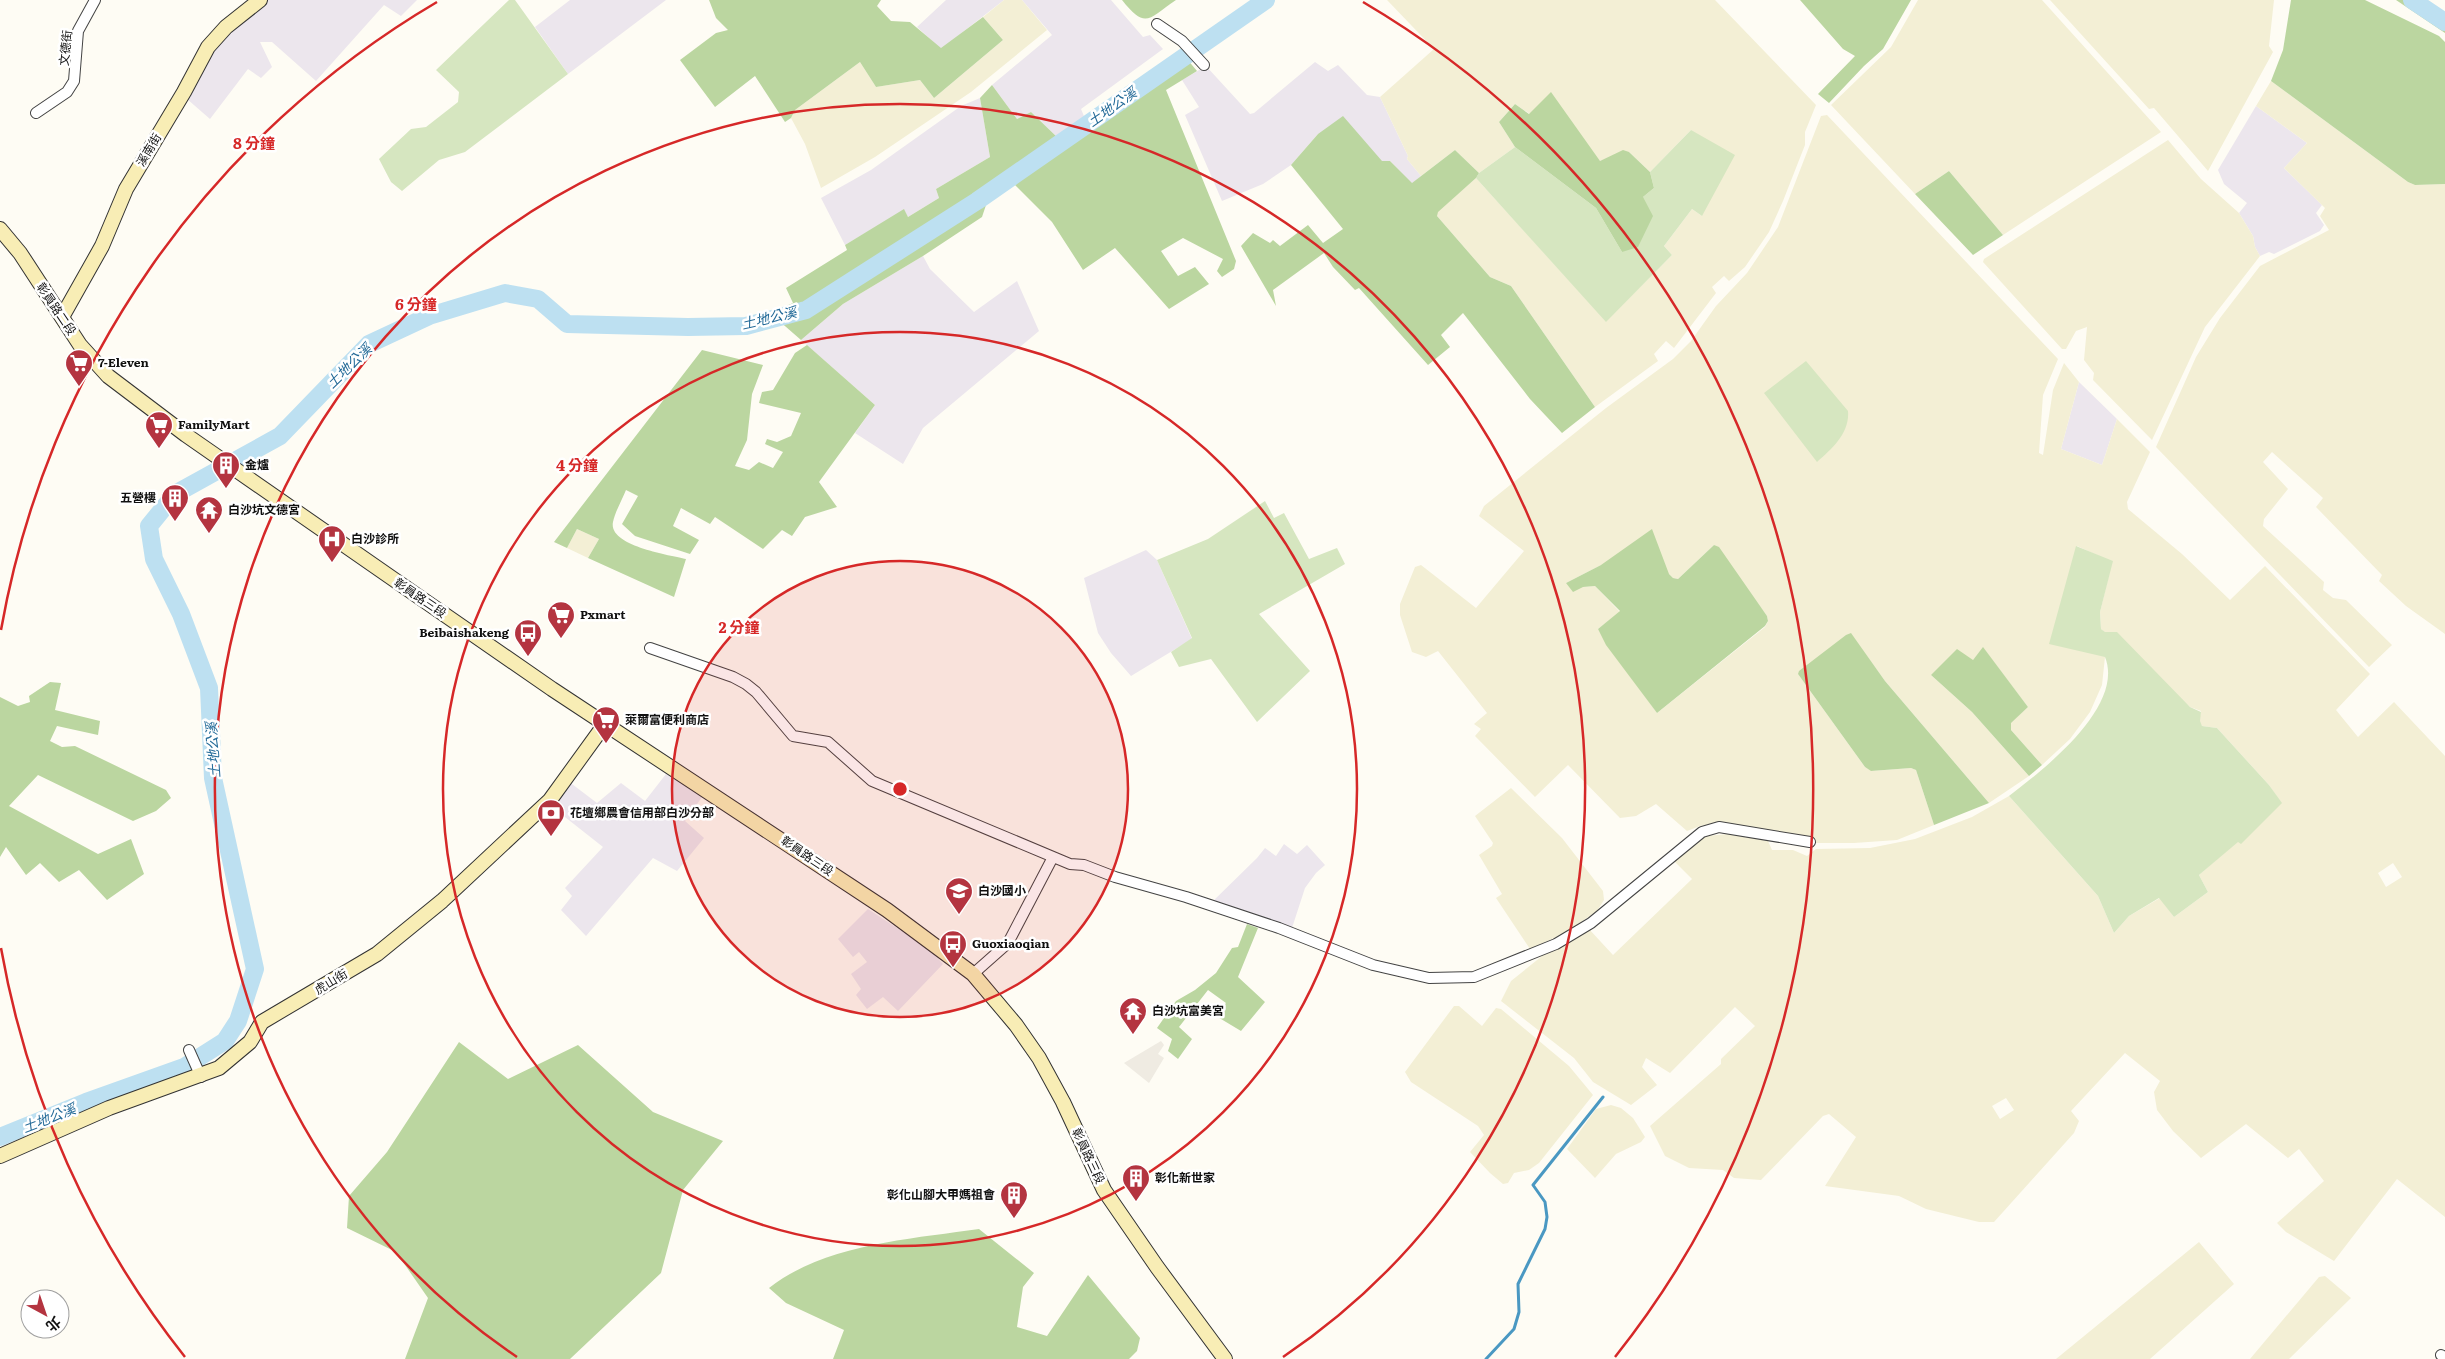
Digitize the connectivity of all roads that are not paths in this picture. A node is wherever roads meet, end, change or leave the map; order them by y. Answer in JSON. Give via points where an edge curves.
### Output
{"nodes":[{"id":1,"x":95,"y":0,"type":"edge"},
{"id":2,"x":260,"y":0,"type":"edge"},
{"id":3,"x":1157,"y":24,"type":"dead end"},
{"id":4,"x":1200,"y":61,"type":"dead end"},
{"id":5,"x":36,"y":112,"type":"dead end"},
{"id":6,"x":0,"y":229,"type":"edge"},
{"id":7,"x":62,"y":317,"type":"junction"},
{"id":8,"x":255,"y":483,"type":"joint"},
{"id":9,"x":650,"y":648,"type":"dead end"},
{"id":10,"x":605,"y":724,"type":"junction"},
{"id":11,"x":1810,"y":842,"type":"dead end"},
{"id":12,"x":1053,"y":857,"type":"junction"},
{"id":13,"x":973,"y":974,"type":"junction"},
{"id":14,"x":189,"y":1050,"type":"dead end"},
{"id":15,"x":201,"y":1077,"type":"junction"},
{"id":16,"x":0,"y":1156,"type":"edge"},
{"id":17,"x":1225,"y":1359,"type":"edge"}],
"edges":[{"from":1,"to":5,"type":"street","name":"文德街","via":[[78,30],[74,81],[67,92]]},
{"from":2,"to":7,"type":"main road","name":"溪南街","via":[[226,27],[208,47],[126,189],[102,246]]},
{"from":3,"to":4,"type":"street","via":[[1182,41]]},
{"from":6,"to":7,"type":"main road","name":"彰員路二段","via":[[20,252]]},
{"from":7,"to":8,"type":"main road","name":"彰員路二段","via":[[80,345],[108,376]]},
{"from":8,"to":10,"type":"main road","name":"彰員路三段"},
{"from":9,"to":12,"type":"street","via":[[746,684],[793,736],[828,742],[872,781]]},
{"from":10,"to":13,"type":"main road","name":"彰員路三段","via":[[887,910]]},
{"from":10,"to":15,"type":"main road","name":"虎山街","via":[[550,800],[442,901],[377,954],[262,1022],[250,1042],[219,1068]]},
{"from":11,"to":12,"type":"street","via":[[1711,828],[1591,923],[1556,944],[1474,977],[1429,978],[1373,965],[1270,925]]},
{"from":12,"to":13,"type":"street","via":[[1008,943]]},
{"from":13,"to":17,"type":"main road","name":"彰員路三段","via":[[1016,1024],[1039,1058],[1104,1190]]},
{"from":14,"to":15,"type":"street"},
{"from":15,"to":16,"type":"main road","name":"虎山街","via":[[109,1108]]}]}
